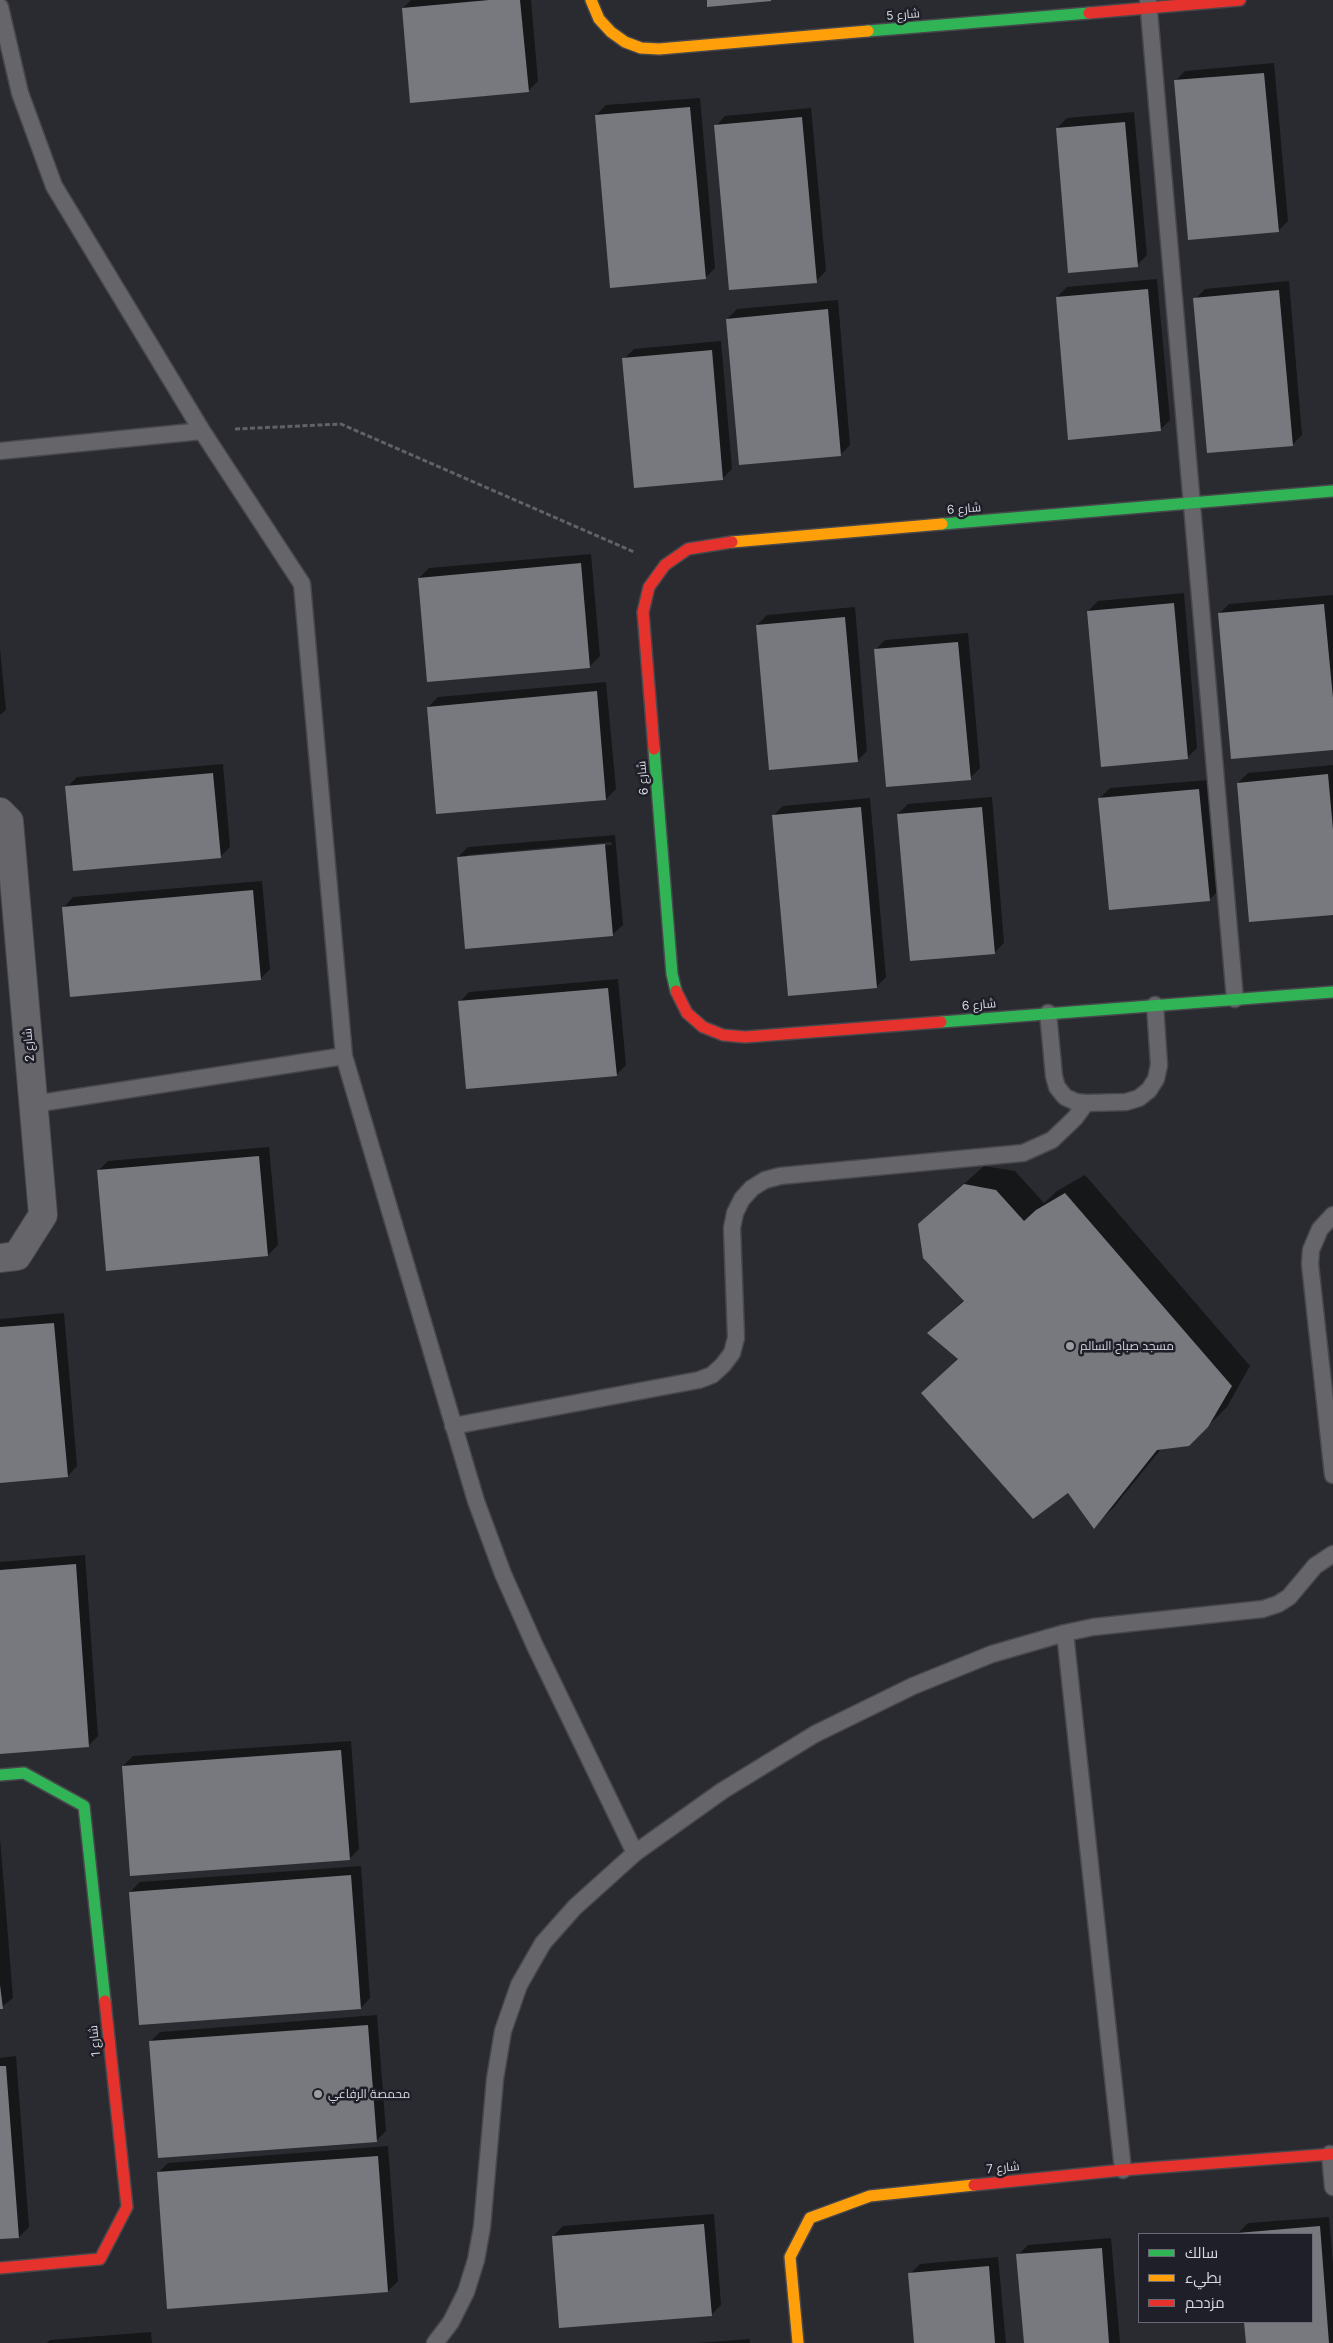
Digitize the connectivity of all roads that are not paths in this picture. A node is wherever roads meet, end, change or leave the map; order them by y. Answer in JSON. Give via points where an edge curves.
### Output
{"nodes":[{"id":1,"x":591,"y":0,"type":"edge"},
{"id":2,"x":1240,"y":0,"type":"edge"},
{"id":3,"x":1149,"y":4,"type":"edge"},
{"id":4,"x":0,"y":7,"type":"edge"},
{"id":5,"x":202,"y":431,"type":"junction"},
{"id":6,"x":0,"y":451,"type":"edge"},
{"id":7,"x":1333,"y":491,"type":"edge"},
{"id":8,"x":1192,"y":504,"type":"junction"},
{"id":9,"x":0,"y":812,"type":"edge"},
{"id":10,"x":1333,"y":992,"type":"edge"},
{"id":11,"x":1235,"y":999,"type":"junction"},
{"id":12,"x":1155,"y":1005,"type":"junction"},
{"id":13,"x":1048,"y":1013,"type":"junction"},
{"id":14,"x":344,"y":1056,"type":"junction"},
{"id":15,"x":1086,"y":1103,"type":"junction"},
{"id":16,"x":34,"y":1104,"type":"junction"},
{"id":17,"x":1333,"y":1215,"type":"edge"},
{"id":18,"x":0,"y":1258,"type":"edge"},
{"id":19,"x":1333,"y":1336,"type":"edge"},
{"id":20,"x":1319,"y":1348,"type":"junction"},
{"id":21,"x":1330,"y":1415,"type":"edge"},
{"id":22,"x":453,"y":1426,"type":"junction"},
{"id":23,"x":1333,"y":1475,"type":"edge"},
{"id":24,"x":1333,"y":1554,"type":"edge"},
{"id":25,"x":1065,"y":1633,"type":"junction"},
{"id":26,"x":0,"y":1775,"type":"edge"},
{"id":27,"x":635,"y":1853,"type":"junction"},
{"id":28,"x":1331,"y":2154,"type":"edge"},
{"id":29,"x":1123,"y":2170,"type":"junction"},
{"id":30,"x":1333,"y":2187,"type":"edge"},
{"id":31,"x":0,"y":2268,"type":"edge"},
{"id":32,"x":435,"y":2343,"type":"edge"},
{"id":33,"x":798,"y":2343,"type":"edge"}],
"edges":[{"from":1,"to":3,"type":"street","name":"شارع 5","via":[[599,19],[611,32],[641,48],[659,49]]},
{"from":2,"to":3,"type":"street","name":"شارع 5"},
{"from":3,"to":8,"type":"lane"},
{"from":4,"to":5,"type":"lane","via":[[20,93],[54,186]]},
{"from":5,"to":6,"type":"lane"},
{"from":5,"to":14,"type":"lane","via":[[302,584]]},
{"from":7,"to":8,"type":"street","name":"شارع 6"},
{"from":8,"to":11,"type":"lane"},
{"from":8,"to":13,"type":"street","name":"شارع 6","via":[[716,543],[688,549],[665,565],[649,587],[643,612],[672,974],[677,994],[687,1013],[704,1027],[723,1036],[745,1037]]},
{"from":9,"to":16,"type":"street","name":"شارع 2","via":[[8,821]]},
{"from":10,"to":11,"type":"street","name":"شارع 6"},
{"from":11,"to":12,"type":"street","name":"شارع 6"},
{"from":12,"to":13,"type":"street","name":"شارع 6"},
{"from":12,"to":15,"type":"lane","via":[[1158,1066],[1156,1079],[1149,1090],[1126,1102]]},
{"from":13,"to":15,"type":"lane","via":[[1057,1088],[1065,1097]]},
{"from":14,"to":16,"type":"lane"},
{"from":14,"to":22,"type":"lane"},
{"from":15,"to":22,"type":"lane","via":[[1052,1140],[1023,1153],[765,1180],[747,1193],[735,1213],[732,1228],[736,1338],[732,1352],[712,1375]]},
{"from":16,"to":18,"type":"street","name":"شارع 2","via":[[44,1215],[17,1256]]},
{"from":17,"to":20,"type":"lane","via":[[1320,1229],[1311,1250]]},
{"from":19,"to":20,"type":"lane"},
{"from":20,"to":21,"type":"lane"},
{"from":21,"to":23,"type":"lane"},
{"from":22,"to":27,"type":"lane","via":[[503,1574]]},
{"from":24,"to":25,"type":"lane","via":[[1315,1566],[1289,1597],[1263,1609],[1092,1627]]},
{"from":25,"to":27,"type":"lane","via":[[992,1654],[913,1686],[815,1734],[722,1791]]},
{"from":25,"to":29,"type":"lane"},
{"from":26,"to":31,"type":"street","name":"شارع 1","via":[[24,1773],[84,1806],[127,2207],[100,2258]]},
{"from":27,"to":32,"type":"lane","via":[[569,1914],[543,1943],[519,1985],[503,2031],[495,2079],[482,2227],[476,2260],[466,2292],[451,2322]]},
{"from":28,"to":29,"type":"street","name":"شارع 7"},
{"from":28,"to":30,"type":"lane"},
{"from":29,"to":33,"type":"street","name":"شارع 7","via":[[870,2196],[810,2218],[790,2257]]}]}
